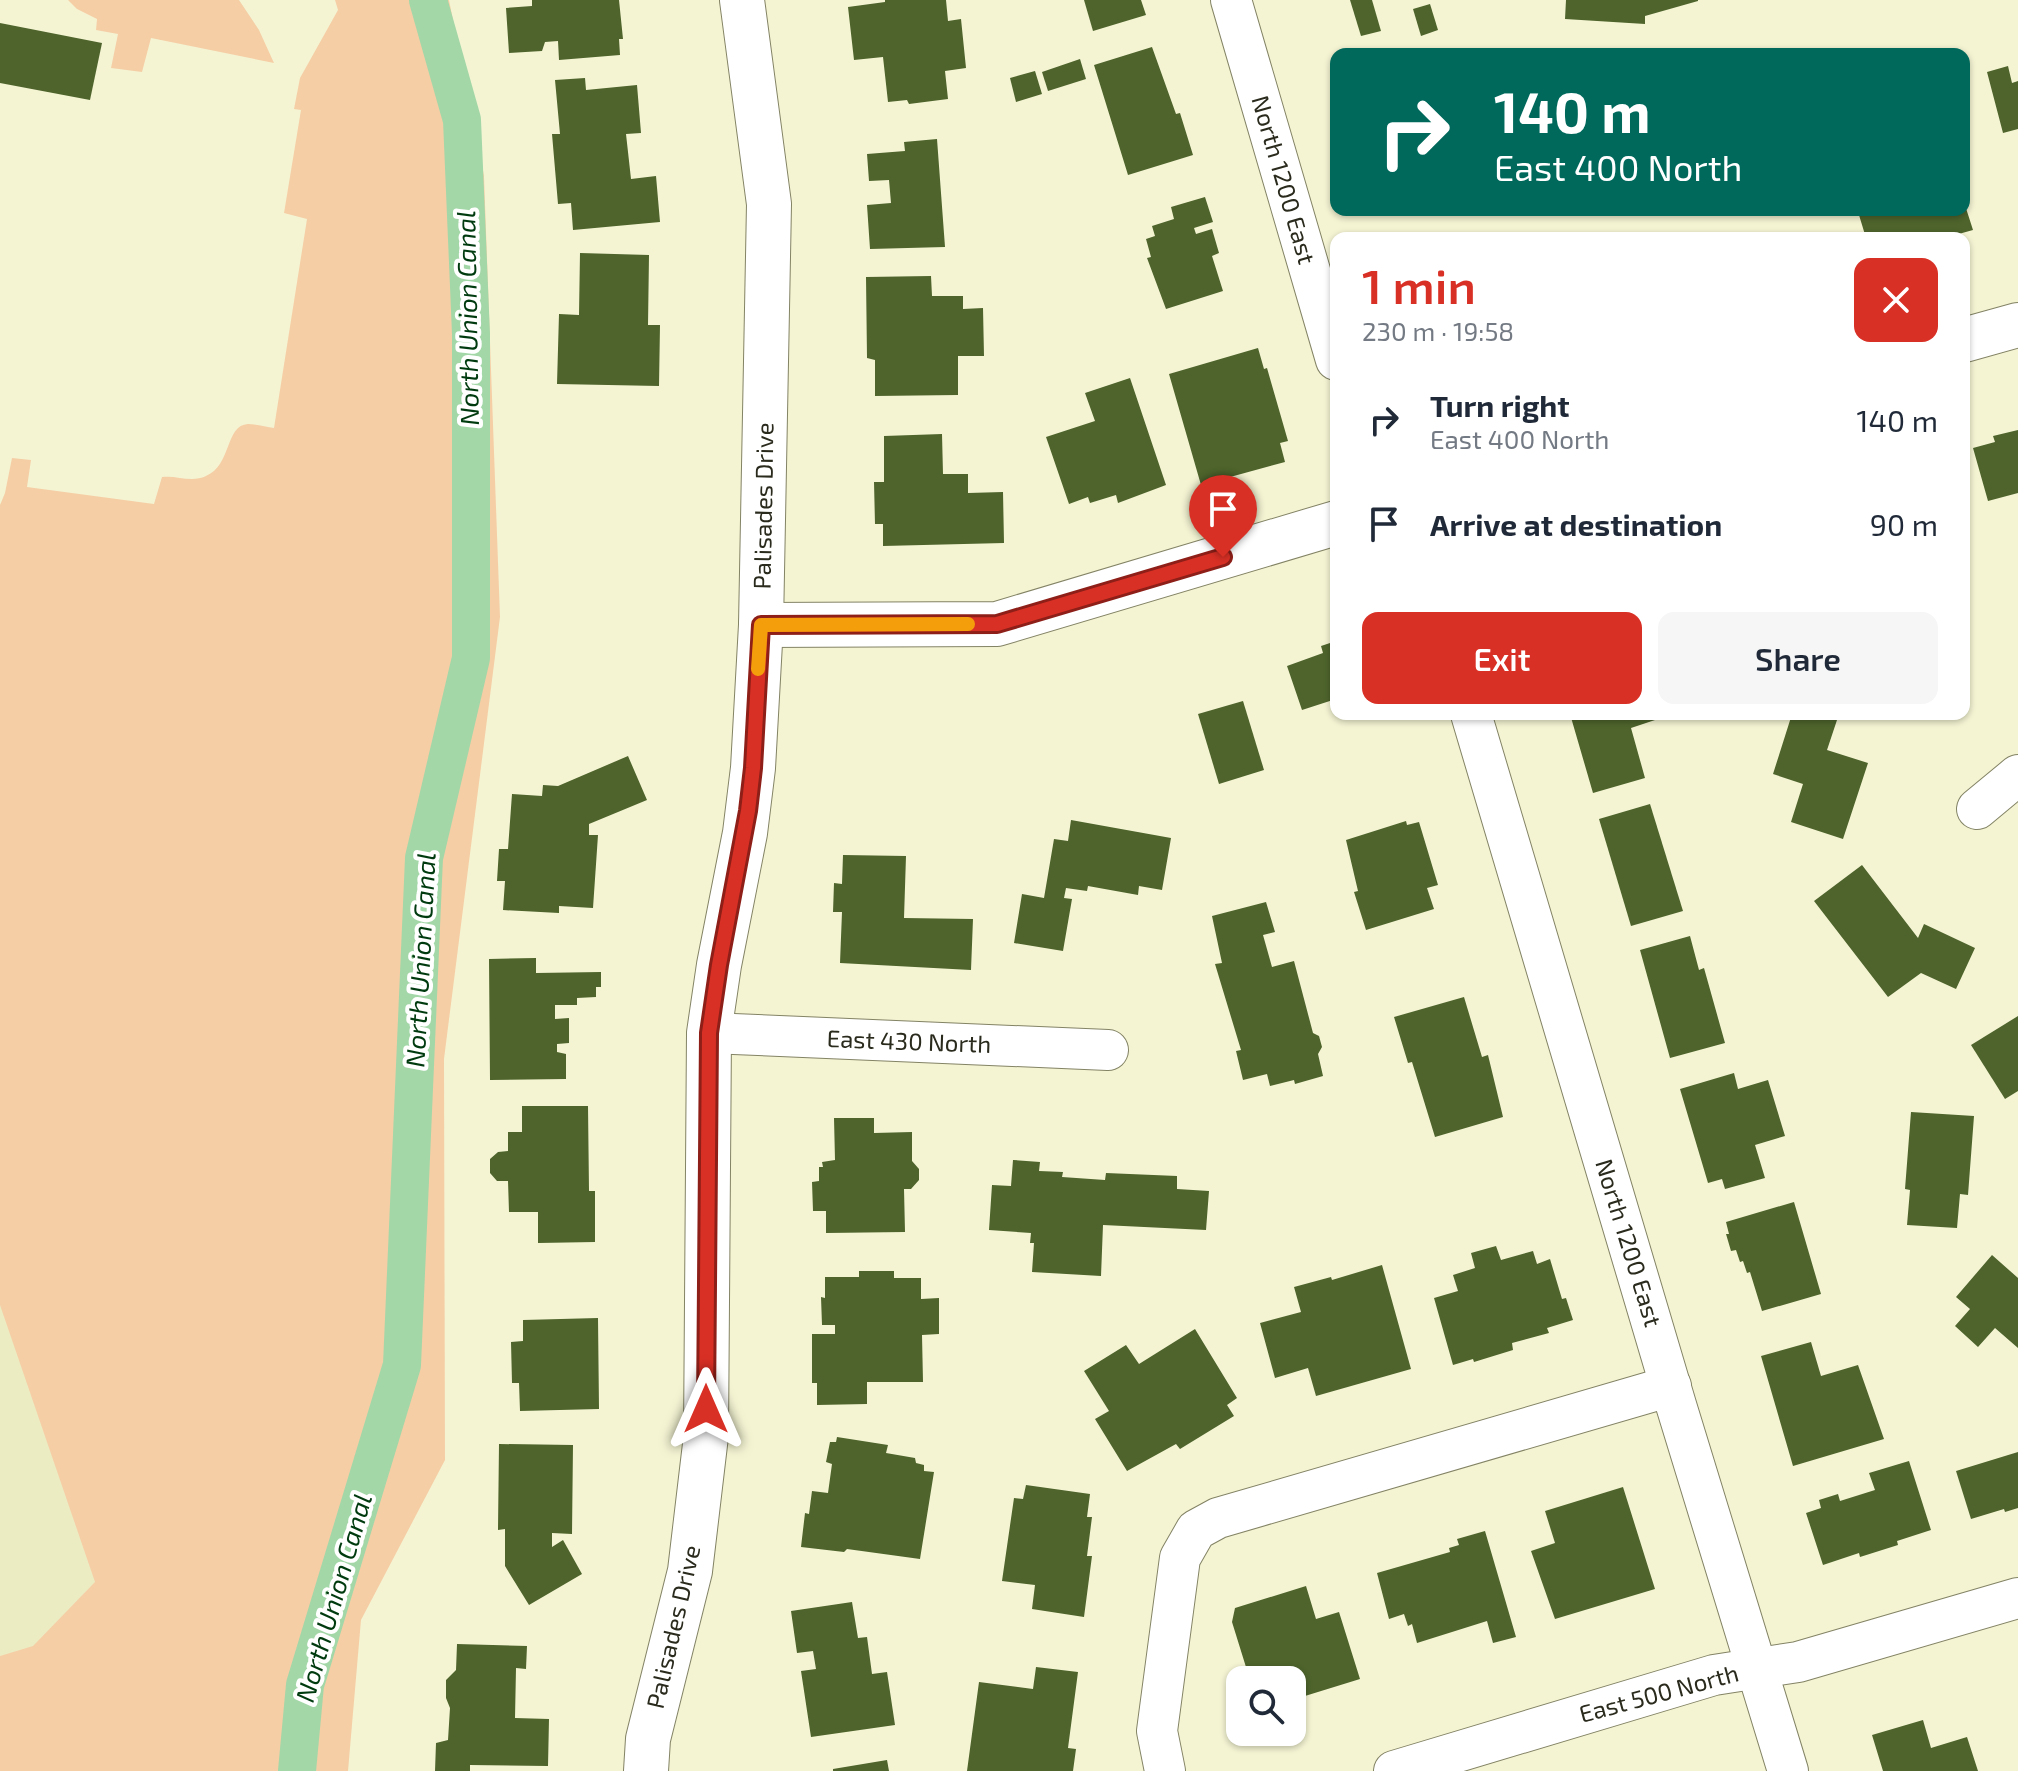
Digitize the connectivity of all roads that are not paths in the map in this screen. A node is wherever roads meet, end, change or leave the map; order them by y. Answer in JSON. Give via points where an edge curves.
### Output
{"nodes":[{"id":1,"x":742,"y":0,"type":"edge"},
{"id":2,"x":1231,"y":0,"type":"edge"},
{"id":3,"x":2018,"y":325,"type":"edge"},
{"id":4,"x":1970,"y":338,"type":"edge"},
{"id":5,"x":1330,"y":339,"type":"edge"},
{"id":6,"x":1330,"y":525,"type":"edge"},
{"id":7,"x":761,"y":625,"type":"junction"},
{"id":8,"x":1473,"y":720,"type":"edge"},
{"id":9,"x":2018,"y":775,"type":"edge"},
{"id":10,"x":1977,"y":809,"type":"dead end"},
{"id":11,"x":709,"y":1033,"type":"junction"},
{"id":12,"x":1108,"y":1050,"type":"dead end"},
{"id":13,"x":1671,"y":1386,"type":"junction"},
{"id":14,"x":2018,"y":1598,"type":"edge"},
{"id":15,"x":1757,"y":1668,"type":"junction"},
{"id":16,"x":1450,"y":1763,"type":"edge"},
{"id":17,"x":646,"y":1771,"type":"edge"},
{"id":18,"x":1165,"y":1771,"type":"edge"},
{"id":19,"x":1394,"y":1771,"type":"edge"},
{"id":20,"x":1788,"y":1771,"type":"edge"}],
"edges":[{"from":1,"to":7,"type":"street","name":"Palisades Drive","via":[[769,204]]},
{"from":2,"to":5,"type":"street","name":"North 1200 East"},
{"from":3,"to":4,"type":"street"},
{"from":6,"to":7,"type":"street","via":[[997,624]]},
{"from":7,"to":11,"type":"street","name":"Palisades Drive","via":[[745,833]]},
{"from":8,"to":13,"type":"street","name":"North 1200 East"},
{"from":9,"to":10,"type":"street"},
{"from":11,"to":12,"type":"street","name":"East 430 North"},
{"from":11,"to":17,"type":"street","name":"Palisades Drive","via":[[706,1436],[690,1571],[648,1739]]},
{"from":13,"to":15,"type":"street","name":"North 1200 East"},
{"from":13,"to":18,"type":"street","via":[[1218,1518],[1196,1530],[1180,1558],[1165,1653],[1157,1731]]},
{"from":14,"to":15,"type":"street","name":"East 500 North","via":[[1812,1658]]},
{"from":15,"to":16,"type":"street","name":"East 500 North","via":[[1714,1675]]},
{"from":15,"to":20,"type":"street","name":"North 1200 East"},
{"from":16,"to":19,"type":"street","name":"East 500 North"}]}
